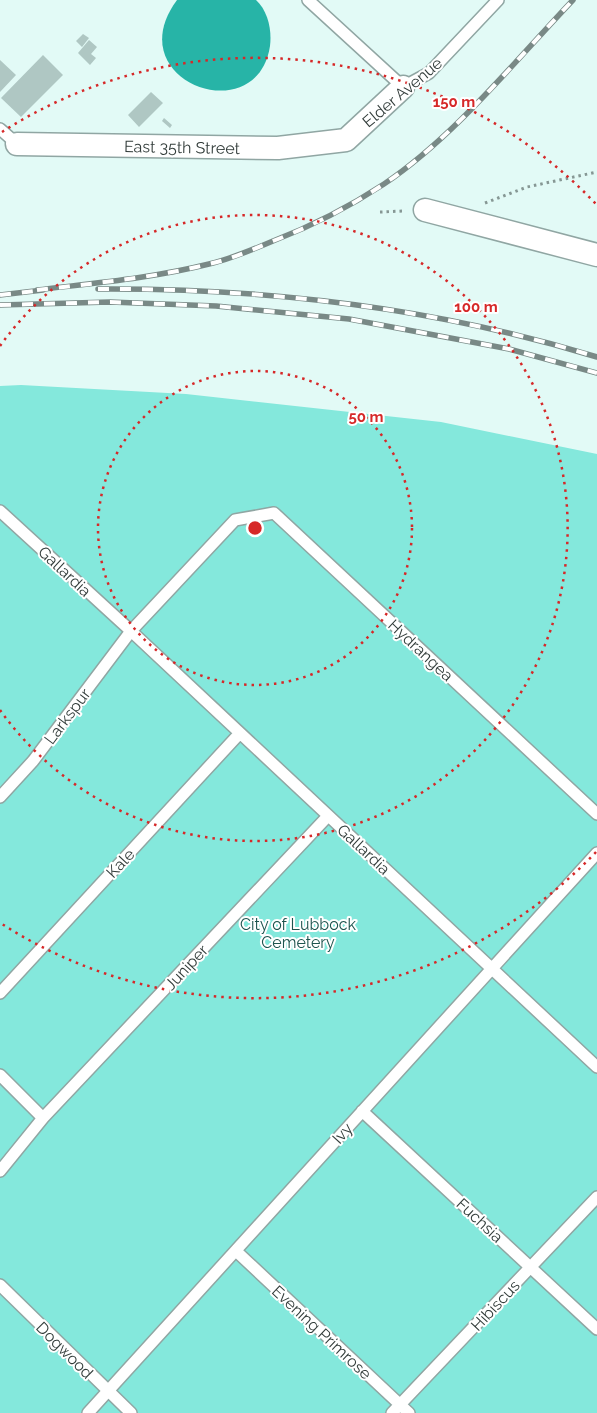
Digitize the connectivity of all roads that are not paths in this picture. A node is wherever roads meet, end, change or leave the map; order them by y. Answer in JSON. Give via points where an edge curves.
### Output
{"nodes":[{"id":1,"x":308,"y":0,"type":"edge"},
{"id":2,"x":498,"y":0,"type":"edge"},
{"id":3,"x":402,"y":88,"type":"junction"},
{"id":4,"x":0,"y":129,"type":"edge"},
{"id":5,"x":346,"y":140,"type":"joint"},
{"id":6,"x":17,"y":144,"type":"joint"},
{"id":7,"x":425,"y":210,"type":"road end"},
{"id":8,"x":597,"y":256,"type":"edge"},
{"id":9,"x":0,"y":511,"type":"edge"},
{"id":10,"x":131,"y":631,"type":"junction"},
{"id":11,"x":240,"y":733,"type":"junction"},
{"id":12,"x":0,"y":797,"type":"edge"},
{"id":13,"x":597,"y":814,"type":"edge"},
{"id":14,"x":328,"y":816,"type":"junction"},
{"id":15,"x":597,"y":853,"type":"edge"},
{"id":16,"x":492,"y":969,"type":"junction"},
{"id":17,"x":0,"y":993,"type":"edge"},
{"id":18,"x":597,"y":1067,"type":"edge"},
{"id":19,"x":0,"y":1075,"type":"edge"},
{"id":20,"x":362,"y":1111,"type":"junction"},
{"id":21,"x":43,"y":1118,"type":"junction"},
{"id":22,"x":0,"y":1171,"type":"edge"},
{"id":23,"x":597,"y":1197,"type":"edge"},
{"id":24,"x":236,"y":1251,"type":"junction"},
{"id":25,"x":530,"y":1267,"type":"junction"},
{"id":26,"x":0,"y":1285,"type":"edge"},
{"id":27,"x":597,"y":1329,"type":"edge"},
{"id":28,"x":108,"y":1391,"type":"junction"},
{"id":29,"x":396,"y":1409,"type":"edge"},
{"id":30,"x":88,"y":1413,"type":"edge"},
{"id":31,"x":131,"y":1413,"type":"edge"},
{"id":32,"x":409,"y":1413,"type":"edge"}],
"edges":[{"from":1,"to":3,"type":"lane"},
{"from":2,"to":3,"type":"lane","name":"Elder Avenue","via":[[429,73]]},
{"from":3,"to":5,"type":"street","name":"Elder Avenue"},
{"from":4,"to":6,"type":"lane"},
{"from":5,"to":6,"type":"street","name":"East 35th Street","via":[[278,148]]},
{"from":7,"to":8,"type":"street"},
{"from":9,"to":10,"type":"lane","name":"Gallardia"},
{"from":10,"to":11,"type":"lane","name":"Gallardia"},
{"from":10,"to":12,"type":"lane","name":"Larkspur","via":[[33,761]]},
{"from":10,"to":13,"type":"lane","name":"Hydrangea","via":[[234,520],[274,513]]},
{"from":11,"to":14,"type":"lane","name":"Gallardia"},
{"from":11,"to":17,"type":"lane","name":"Kale"},
{"from":14,"to":16,"type":"lane","name":"Gallardia"},
{"from":14,"to":21,"type":"lane","name":"Juniper"},
{"from":15,"to":16,"type":"lane","name":"Ivy"},
{"from":16,"to":18,"type":"lane","name":"Gallardia"},
{"from":16,"to":20,"type":"lane","name":"Ivy"},
{"from":19,"to":21,"type":"lane"},
{"from":20,"to":24,"type":"lane","name":"Ivy"},
{"from":20,"to":25,"type":"lane","name":"Fuchsia"},
{"from":21,"to":22,"type":"lane"},
{"from":23,"to":25,"type":"lane","name":"Hibiscus"},
{"from":24,"to":28,"type":"lane","name":"Ivy"},
{"from":24,"to":29,"type":"lane","name":"Evening Primrose"},
{"from":25,"to":27,"type":"lane","name":"Fuchsia"},
{"from":25,"to":29,"type":"lane","name":"Hibiscus"},
{"from":26,"to":28,"type":"lane","name":"Dogwood"},
{"from":28,"to":30,"type":"lane","name":"Ivy"},
{"from":28,"to":31,"type":"lane","name":"Dogwood"},
{"from":29,"to":32,"type":"lane","name":"Evening Primrose"}]}
